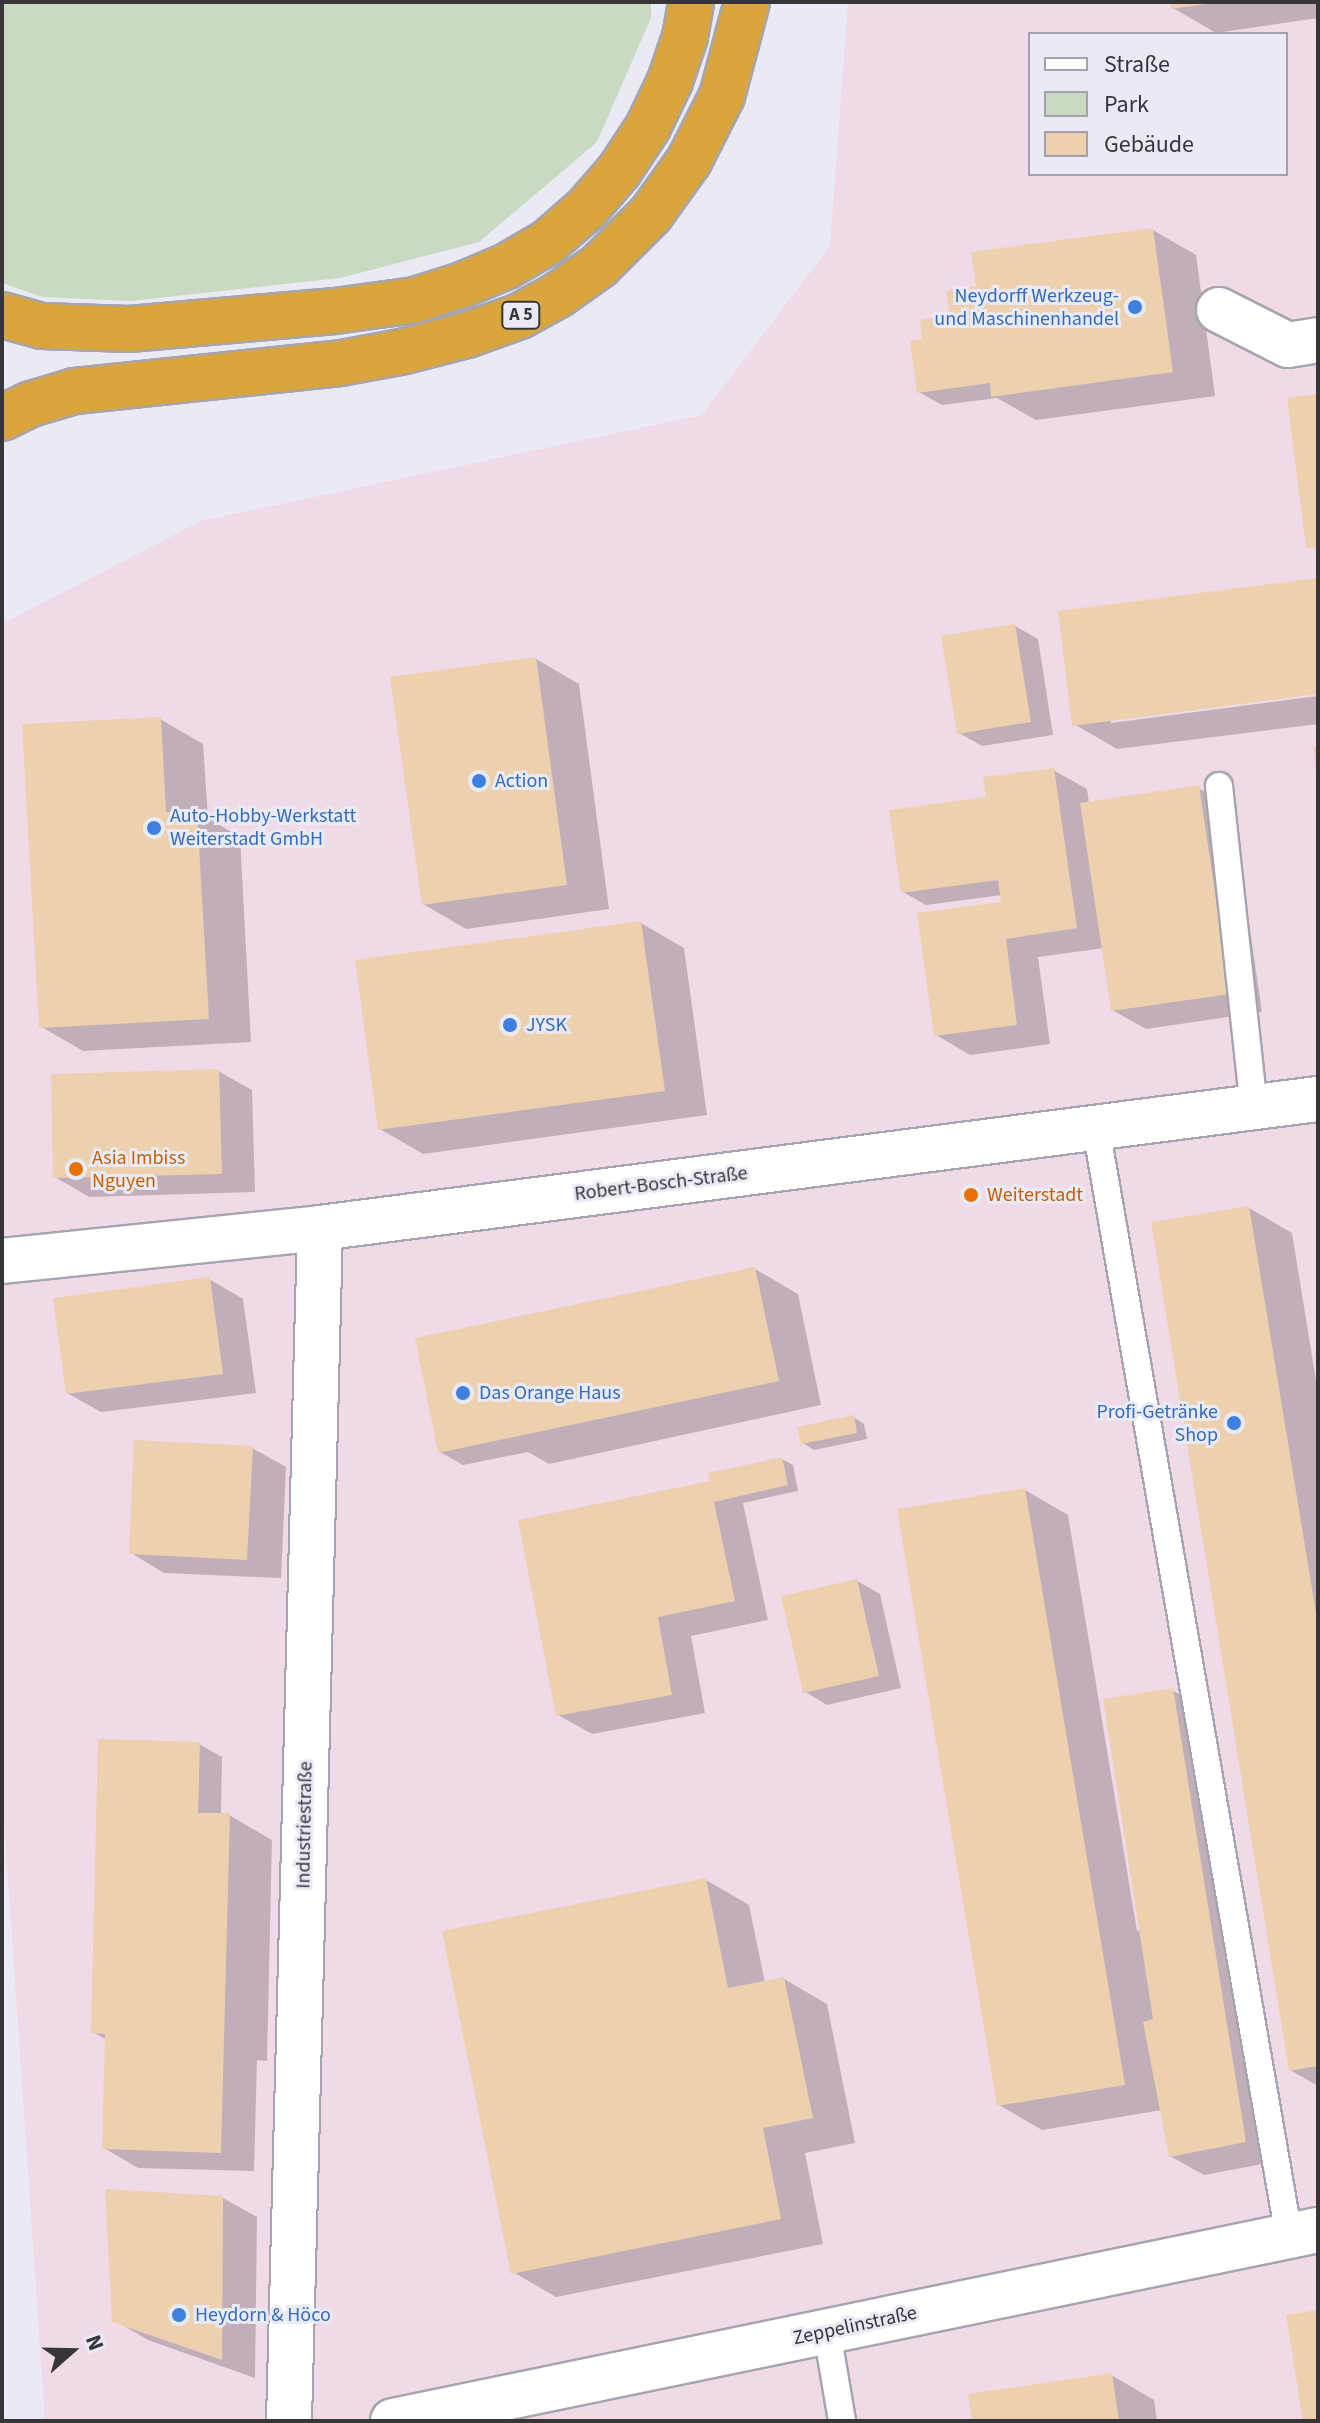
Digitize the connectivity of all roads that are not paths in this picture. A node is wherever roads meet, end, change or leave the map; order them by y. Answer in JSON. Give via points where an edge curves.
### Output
{"nodes":[{"id":1,"x":691,"y":2,"type":"edge"},
{"id":2,"x":747,"y":2,"type":"edge"},
{"id":3,"x":1219,"y":310,"type":"dead end"},
{"id":4,"x":2,"y":315,"type":"edge"},
{"id":5,"x":1318,"y":340,"type":"edge"},
{"id":6,"x":2,"y":418,"type":"edge"},
{"id":7,"x":1219,"y":786,"type":"dead end"},
{"id":8,"x":1318,"y":1099,"type":"edge"},
{"id":9,"x":1254,"y":1108,"type":"junction"},
{"id":10,"x":1096,"y":1128,"type":"junction"},
{"id":11,"x":320,"y":1228,"type":"junction"},
{"id":12,"x":2,"y":1261,"type":"edge"},
{"id":13,"x":1303,"y":2233,"type":"edge"},
{"id":14,"x":827,"y":2332,"type":"junction"},
{"id":15,"x":289,"y":2421,"type":"edge"},
{"id":16,"x":393,"y":2421,"type":"edge"},
{"id":17,"x":842,"y":2421,"type":"edge"}],
"edges":[{"from":1,"to":4,"type":"highway","via":[[670,81],[619,171],[548,242],[507,266],[415,300],[335,311],[129,329],[42,326]]},
{"from":2,"to":6,"type":"highway","number":"A 5","via":[[722,96],[689,161],[651,214],[599,266],[558,295],[520,316],[405,351],[341,363],[75,391]]},
{"from":3,"to":5,"type":"street","via":[[1288,345]]},
{"from":7,"to":9,"type":"lane"},
{"from":8,"to":9,"type":"street","name":"Robert-Bosch-Straße"},
{"from":9,"to":10,"type":"street","name":"Robert-Bosch-Straße"},
{"from":10,"to":11,"type":"street","name":"Robert-Bosch-Straße"},
{"from":10,"to":13,"type":"lane"},
{"from":11,"to":12,"type":"street","name":"Robert-Bosch-Straße"},
{"from":11,"to":15,"type":"street","name":"Industriestraße"},
{"from":13,"to":14,"type":"street","name":"Zeppelinstraße"},
{"from":14,"to":16,"type":"street","name":"Zeppelinstraße"},
{"from":14,"to":17,"type":"lane"}]}
